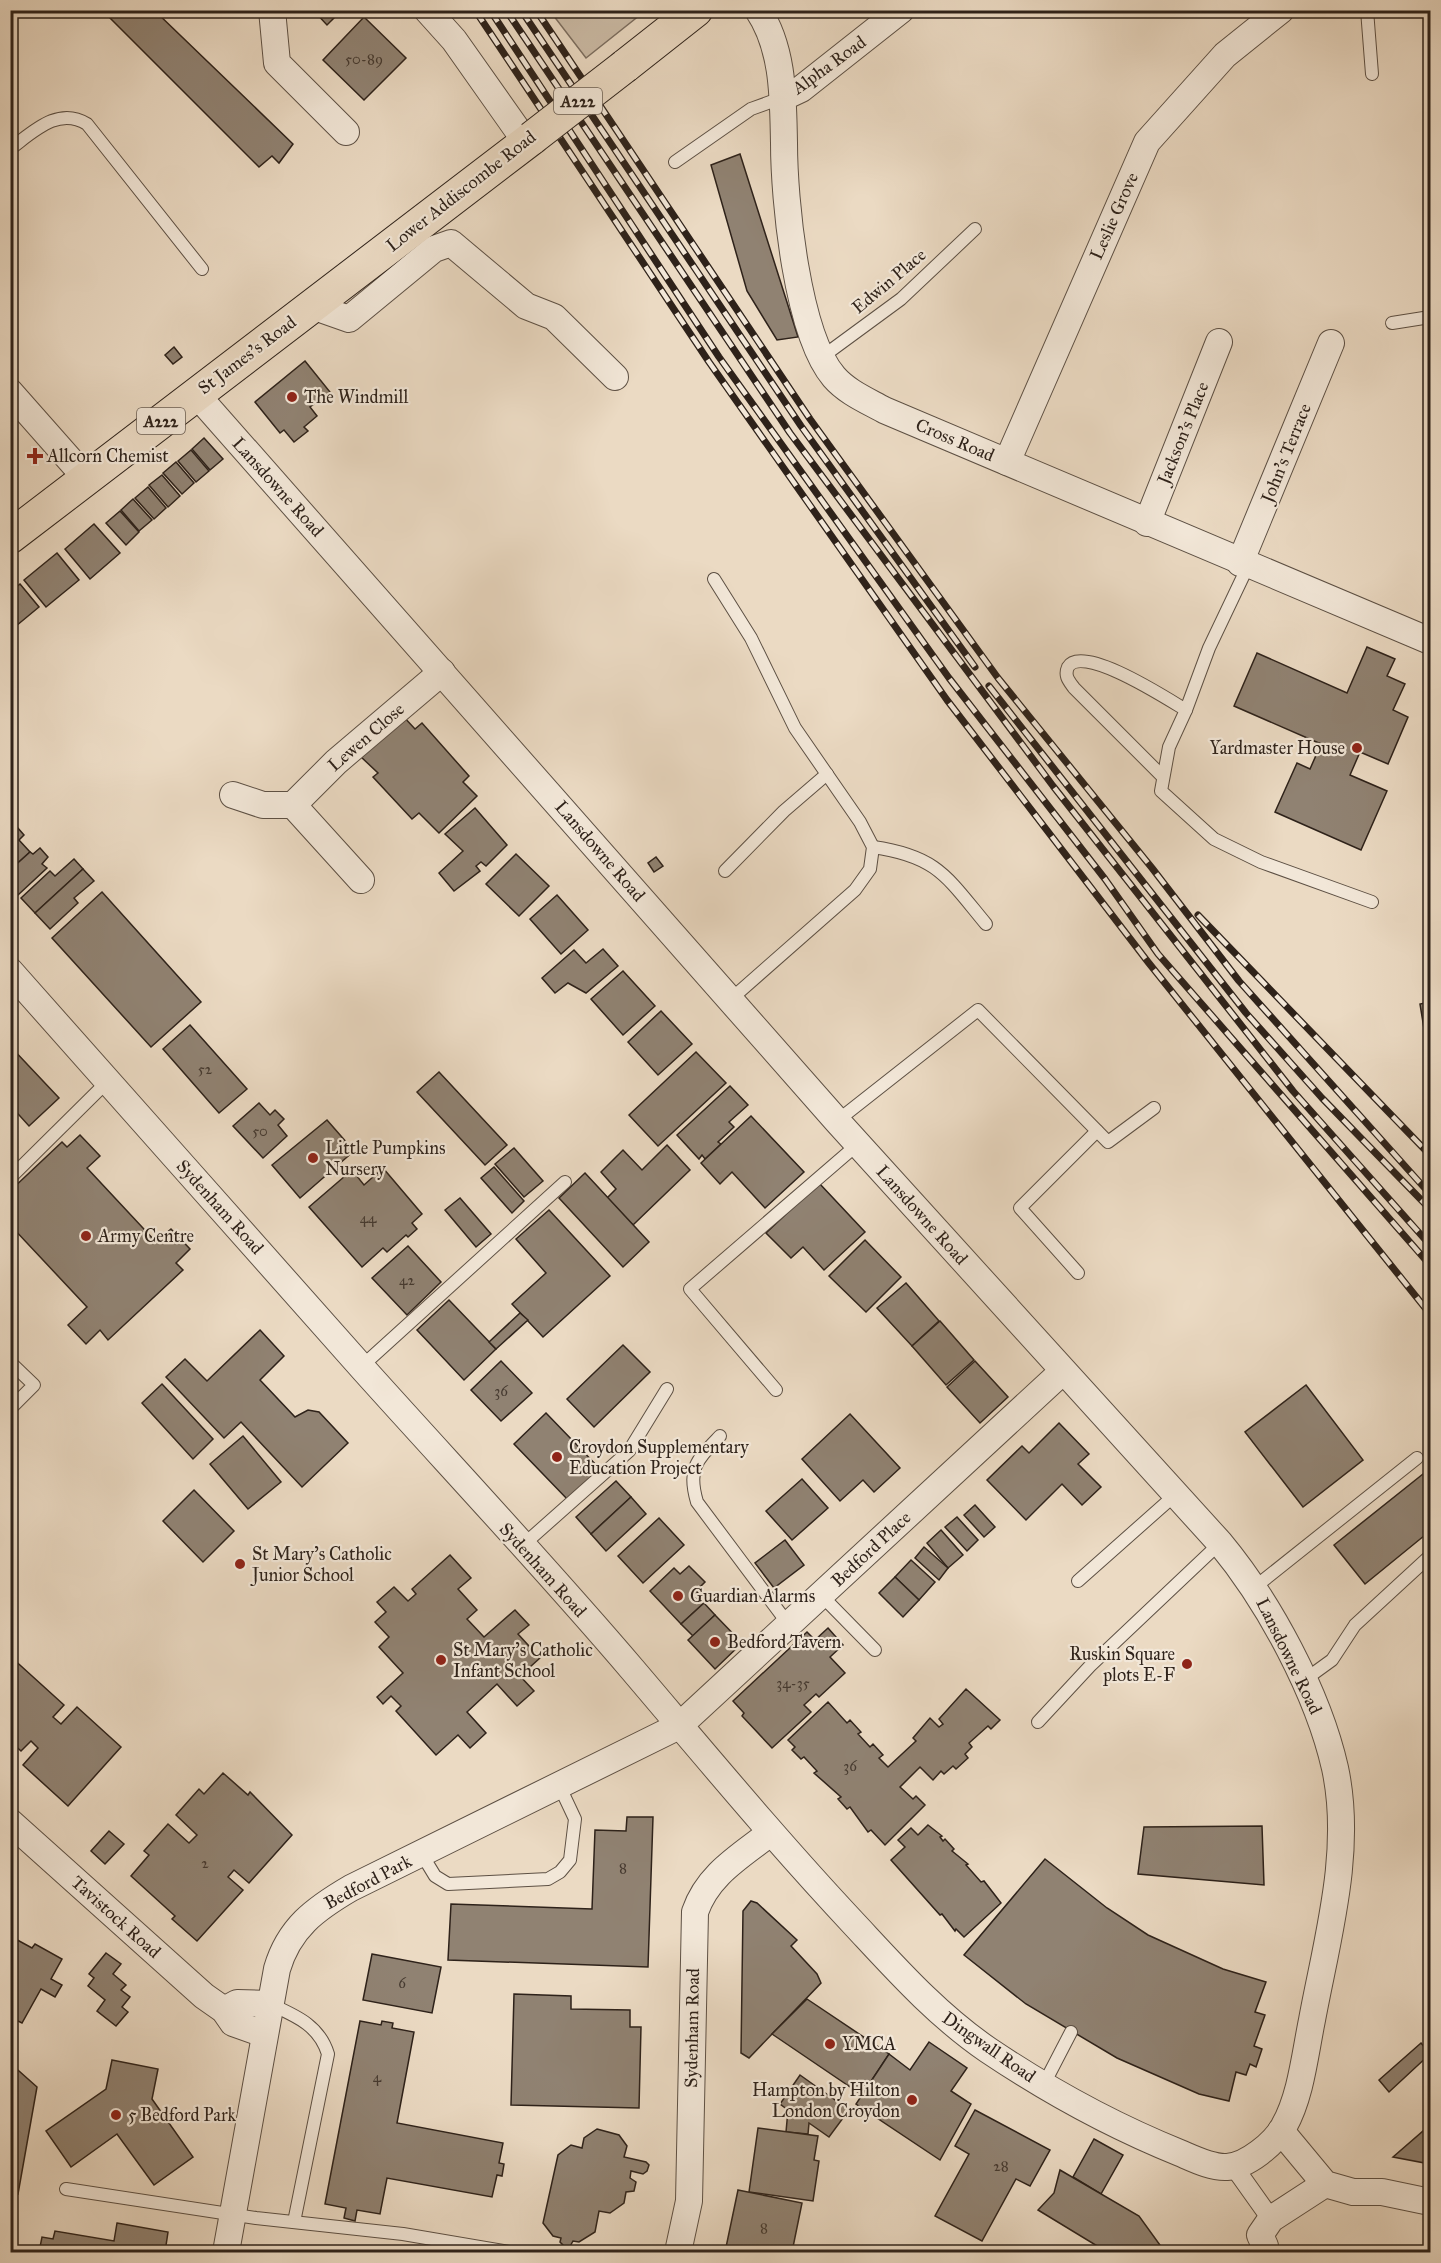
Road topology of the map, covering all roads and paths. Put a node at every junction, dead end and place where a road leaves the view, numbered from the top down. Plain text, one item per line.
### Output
1 (272, 10) edge
2 (427, 10) edge
3 (696, 10) edge
4 (758, 10) edge
5 (901, 10) edge
6 (1281, 10) edge
7 (1367, 10) edge
8 (1372, 74) dead end
9 (784, 97) junction
10 (346, 132) dead end
11 (529, 140) junction
12 (10, 149) edge
13 (675, 162) dead end
14 (975, 229) dead end
15 (202, 269) dead end
16 (312, 306) junction
17 (1431, 317) edge
18 (1392, 322) dead end
19 (1219, 342) dead end
20 (1331, 343) dead end
21 (822, 357) junction
22 (615, 377) dead end
23 (10, 392) edge
24 (196, 394) junction
25 (1006, 462) junction
26 (86, 478) junction
27 (1147, 523) junction
28 (10, 537) edge
29 (1244, 565) junction
30 (714, 579) dead end
31 (1431, 641) edge
32 (442, 672) junction
33 (1186, 710) junction
34 (827, 774) junction
35 (1163, 777) junction
36 (233, 795) dead end
37 (293, 805) junction
38 (873, 847) junction
39 (725, 871) dead end
40 (361, 880) dead end
41 (1372, 902) dead end
42 (986, 924) dead end
43 (10, 971) edge
44 (730, 1000) junction
45 (108, 1081) junction
46 (1154, 1108) dead end
47 (837, 1121) junction
48 (1097, 1131) junction
49 (858, 1144) junction
50 (10, 1178) edge
51 (565, 1182) dead end
52 (1078, 1273) dead end
53 (10, 1362) edge
54 (362, 1367) junction
55 (1062, 1372) junction
56 (666, 1389) dead end
57 (776, 1389) dead end
58 (10, 1409) edge
59 (720, 1436) dead end
60 (1417, 1458) dead end
61 (1175, 1495) junction
62 (1220, 1543) junction
63 (522, 1546) junction
64 (1431, 1556) edge
65 (1078, 1581) dead end
66 (1255, 1587) junction
67 (821, 1595) junction
68 (789, 1625) junction
69 (874, 1650) dead end
70 (1303, 1681) junction
71 (1038, 1722) dead end
72 (679, 1726) junction
73 (559, 1785) junction
74 (10, 1822) edge
75 (770, 1833) junction
76 (421, 1853) junction
77 (270, 2004) junction
78 (224, 2010) junction
79 (1071, 2032) dead end
80 (264, 2034) junction
81 (1043, 2086) junction
82 (1281, 2131) junction
83 (1234, 2167) junction
84 (1325, 2184) junction
85 (66, 2189) dead end
86 (1431, 2202) edge
87 (232, 2214) junction
88 (1271, 2219) junction
89 (294, 2222) junction
90 (226, 2253) edge
91 (509, 2253) edge
92 (678, 2253) edge
93 (1264, 2253) edge

1 - 10 street
2 - 11 street
3 - 11 main road, Lower Addiscombe Road / A222, bridge
4 - 9 street, Cross Road
5 - 9 street, Alpha Road
6 - 25 street, Leslie Grove
7 - 8 lane
9 - 13 lane
9 - 21 street, Cross Road
11 - 16 main road, Lower Addiscombe Road / A222
12 - 15 lane
14 - 21 lane, Edwin Place
16 - 22 street
16 - 24 main road, St James's Road / A222
17 - 18 lane
19 - 27 street, Jackson's Place
20 - 29 street, John's Terrace
21 - 25 street, Cross Road
23 - 26 street
24 - 26 main road, St James's Road / A222
24 - 32 street, Lansdowne Road
25 - 27 street, Cross Road
26 - 28 main road, St James's Road / A222
27 - 29 street, Cross Road
29 - 31 street, Cross Road
29 - 33 lane
30 - 34 lane
32 - 37 street, Lewen Close
32 - 44 street, Lansdowne Road
33 - 35 lane
33 - 35 lane
34 - 38 lane
34 - 39 lane
35 - 41 lane
36 - 37 street
37 - 40 street
38 - 42 lane
38 - 44 lane
43 - 45 street, Sydenham Road
44 - 47 street, Lansdowne Road
45 - 50 lane
45 - 54 street, Sydenham Road
46 - 48 lane
47 - 48 lane
47 - 49 street, Lansdowne Road
48 - 52 lane
49 - 55 street, Lansdowne Road
49 - 57 lane
51 - 54 lane
53 - 58 lane
54 - 63 street, Sydenham Road
55 - 61 street, Lansdowne Road
55 - 67 street, Bedford Place
56 - 63 lane
59 - 68 lane
60 - 66 lane
61 - 62 street, Lansdowne Road
61 - 65 lane
62 - 66 street, Lansdowne Road
62 - 71 lane
63 - 72 street, Sydenham Road
64 - 70 lane
66 - 70 street, Lansdowne Road
67 - 68 street, Bedford Place
67 - 69 lane
68 - 72 street, Bedford Place
70 - 82 street, Lansdowne Road
72 - 73 street, Bedford Park
72 - 75 street, Sydenham Road
73 - 76 street, Bedford Park
73 - 76 lane
74 - 78 street, Tavistock Road
75 - 81 street, Dingwall Road
75 - 92 street, Sydenham Road
76 - 77 street, Bedford Park
77 - 78 street
77 - 80 street, Bedford Park
77 - 89 lane
78 - 80 street, Tavistock Road
79 - 81 lane
80 - 87 street, Bedford Park
81 - 83 street, Dingwall Road
82 - 83 street, Lansdowne Road
82 - 84 street
83 - 88 street
84 - 86 street
84 - 88 street
85 - 87 lane
87 - 89 lane
87 - 90 street, Bedford Park
88 - 93 street
89 - 91 lane

